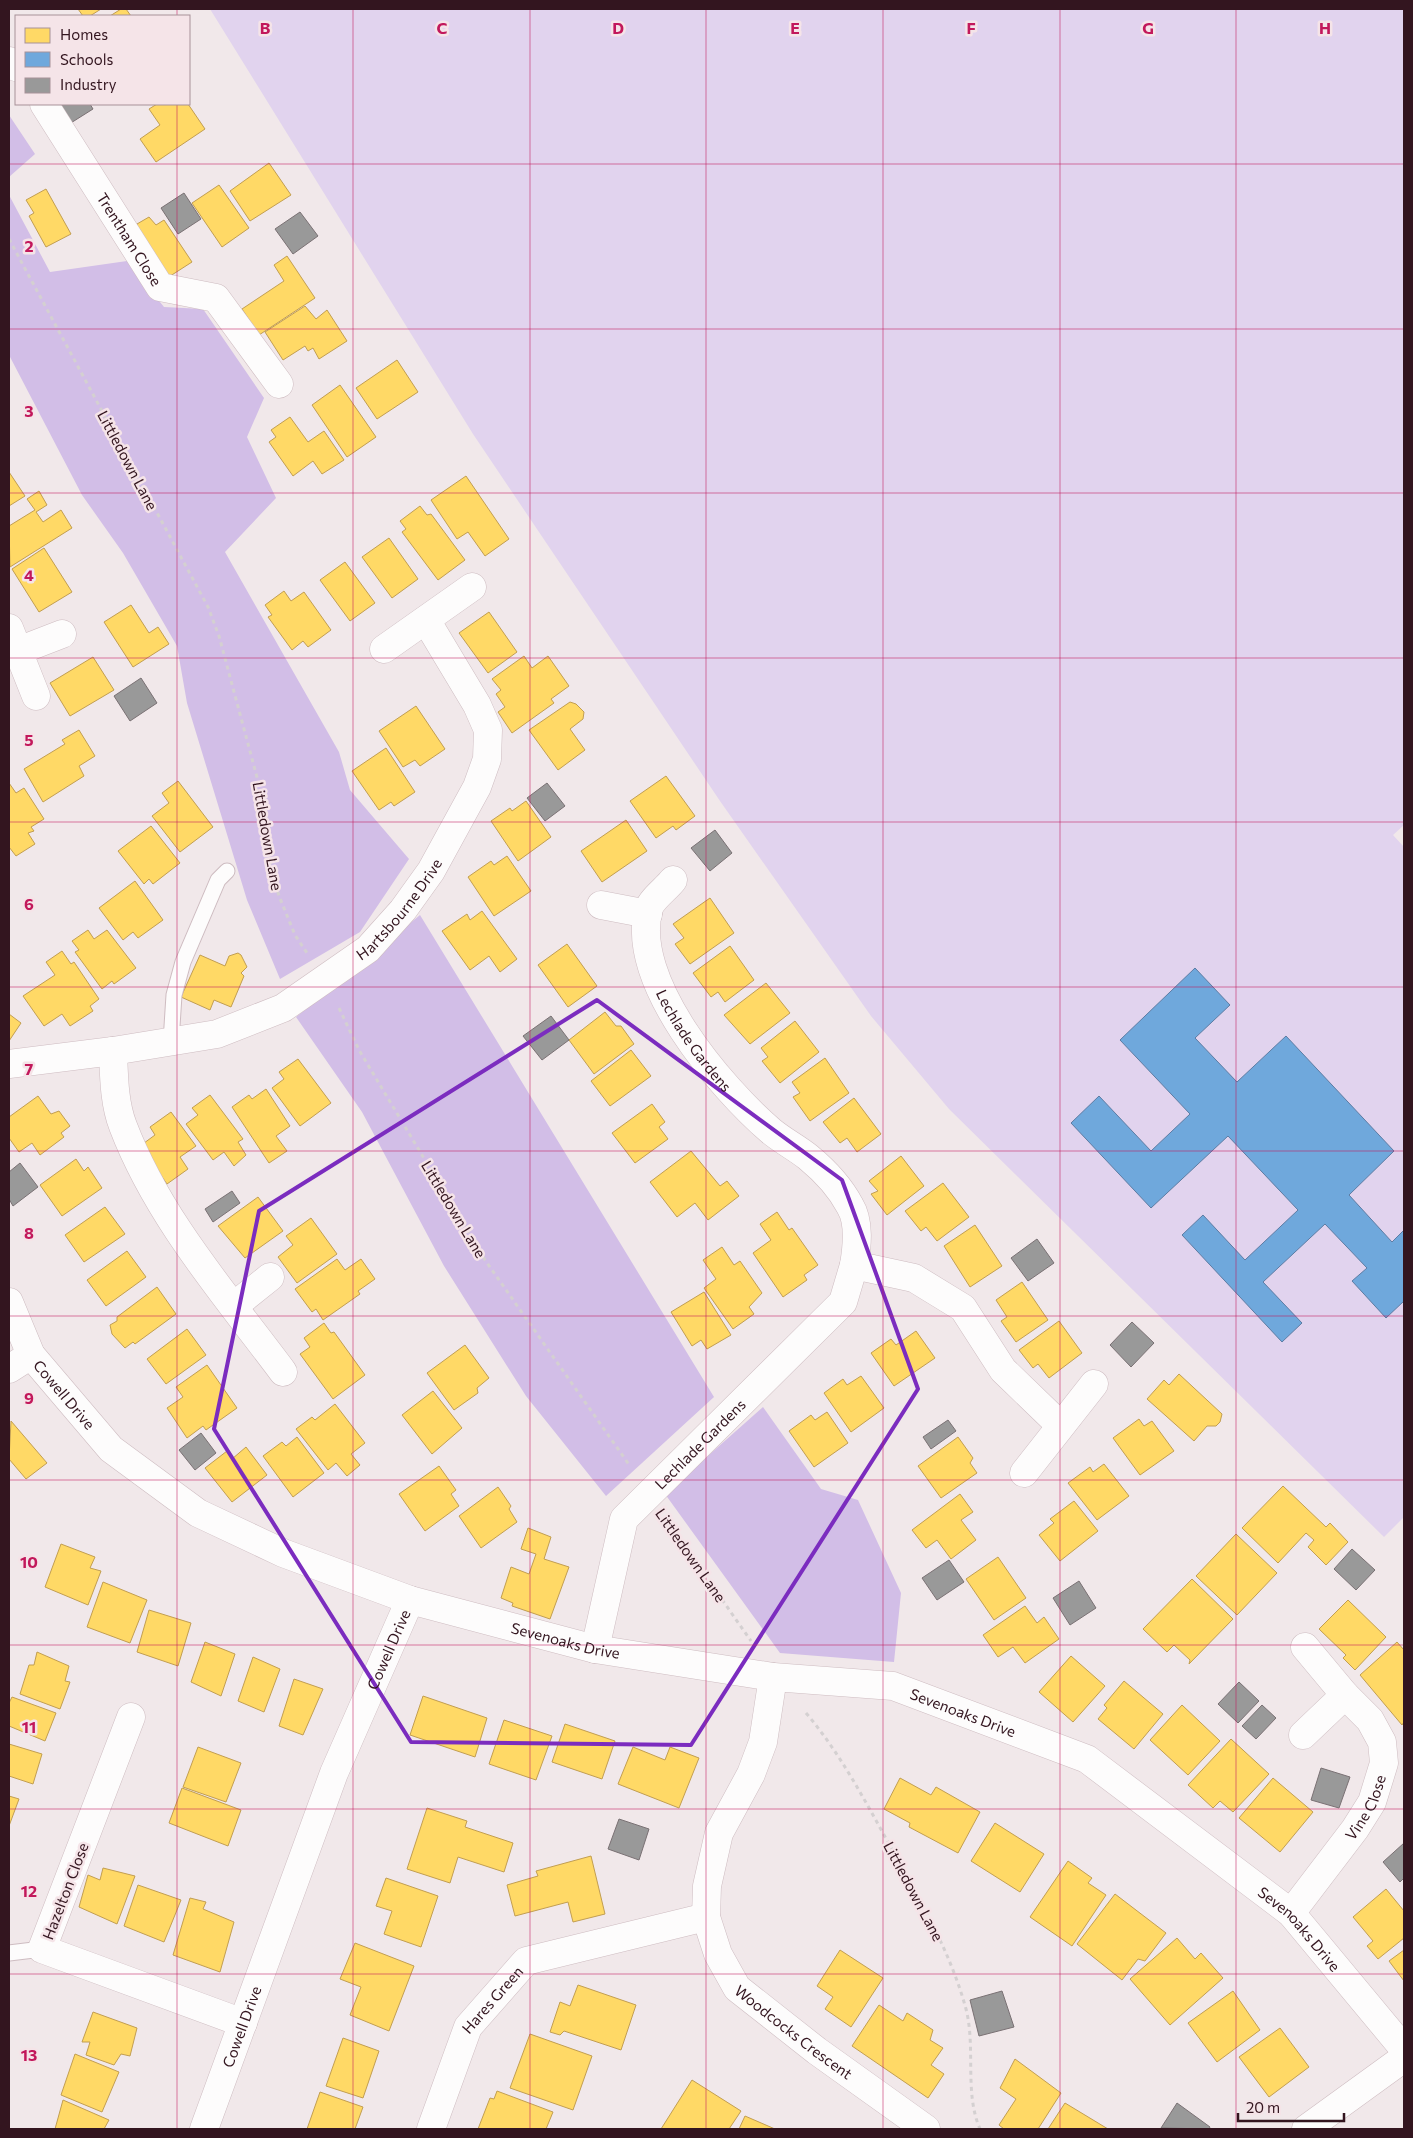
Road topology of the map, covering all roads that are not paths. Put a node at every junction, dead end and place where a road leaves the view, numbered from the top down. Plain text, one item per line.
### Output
1 (45, 105) edge
2 (278, 384) dead end
3 (472, 587) dead end
4 (426, 620) junction
5 (62, 634) dead end
6 (13, 639) edge
7 (384, 649) dead end
8 (36, 696) dead end
9 (227, 871) dead end
10 (674, 880) dead end
11 (601, 906) dead end
12 (648, 914) junction
13 (171, 1042) junction
14 (113, 1051) junction
15 (9, 1064) edge
16 (854, 1265) junction
17 (270, 1277) dead end
18 (9, 1302) edge
19 (234, 1306) junction
20 (20, 1362) edge
21 (283, 1372) dead end
22 (1094, 1384) dead end
23 (1060, 1426) junction
24 (1024, 1473) dead end
25 (410, 1600) junction
26 (1305, 1647) dead end
27 (595, 1649) junction
28 (773, 1677) junction
29 (1345, 1695) junction
30 (131, 1717) dead end
31 (1303, 1735) dead end
32 (1291, 1913) junction
33 (706, 1917) junction
34 (42, 1949) junction
35 (9, 1953) edge
36 (243, 2022) junction
37 (1404, 2049) edge
38 (1404, 2058) edge
39 (204, 2129) edge
40 (431, 2129) edge
41 (926, 2129) edge
42 (1306, 2129) edge

1 - 2 street, Trentham Close
3 - 4 street
4 - 7 street
4 - 13 street, Hartsbourne Drive
5 - 6 street
6 - 8 street
9 - 13 lane
10 - 12 street, Lechlade Gardens
11 - 12 street
12 - 16 street, Lechlade Gardens
13 - 14 street, Hartsbourne Drive
14 - 15 street, Hartsbourne Drive
14 - 19 street
16 - 23 street
16 - 27 street, Lechlade Gardens
17 - 19 street
18 - 20 street, Cowell Drive
19 - 21 street
20 - 25 street, Cowell Drive
22 - 23 street
23 - 24 street
25 - 27 street, Sevenoaks Drive
25 - 36 street, Cowell Drive
26 - 29 street, Vine Close
27 - 28 street, Sevenoaks Drive
28 - 32 street, Sevenoaks Drive
28 - 33 street, Woodcocks Crescent
29 - 31 street
29 - 32 street, Vine Close
30 - 34 street, Hazelton Close
32 - 37 street, Sevenoaks Drive
33 - 40 street, Hares Green
33 - 41 street, Woodcocks Crescent
34 - 35 lane
34 - 36 street, Hazelton Close
36 - 39 street, Cowell Drive
38 - 42 street

